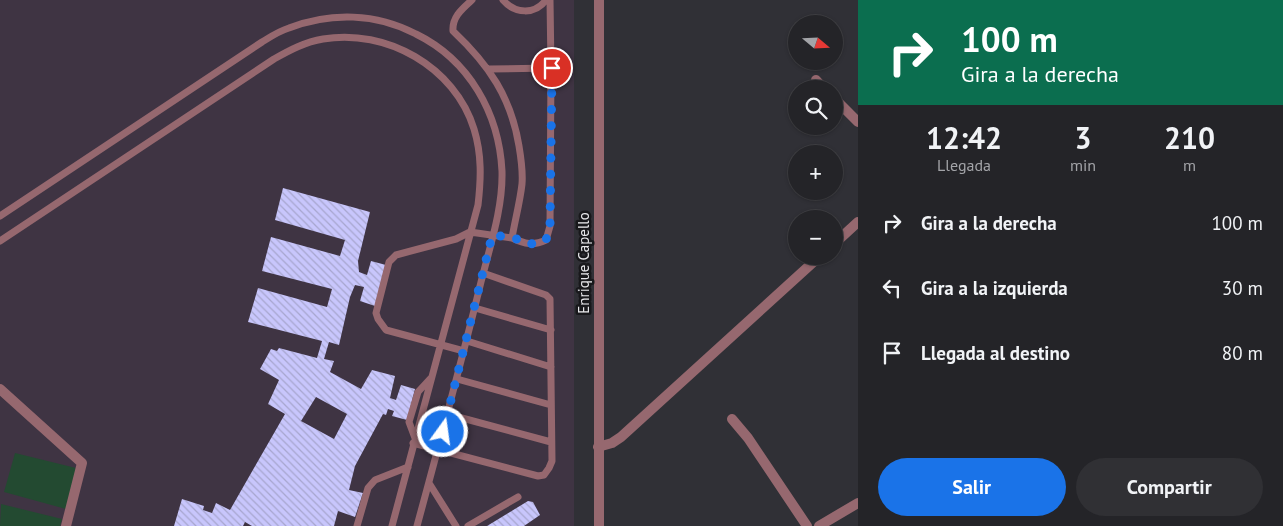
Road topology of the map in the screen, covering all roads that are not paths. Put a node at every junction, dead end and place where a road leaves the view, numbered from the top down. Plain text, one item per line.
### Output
1 (472, 0) edge
2 (503, 0) edge
3 (548, 0) edge
4 (599, 0) edge
5 (552, 68) junction
6 (488, 69) junction
7 (843, 107) edge
8 (858, 122) edge
9 (0, 216) edge
10 (858, 222) edge
11 (470, 232) junction
12 (492, 236) junction
13 (843, 236) edge
14 (512, 238) junction
15 (0, 241) edge
16 (810, 265) edge
17 (483, 273) junction
18 (475, 308) junction
19 (551, 330) junction
20 (467, 342) junction
21 (440, 346) junction
22 (464, 351) junction
23 (551, 366) junction
24 (457, 379) junction
25 (0, 389) edge
26 (551, 405) junction
27 (447, 414) junction
28 (732, 419) dead end
29 (414, 440) junction
30 (552, 442) junction
31 (598, 447) junction
32 (438, 451) junction
33 (408, 467) junction
34 (429, 483) junction
35 (518, 497) dead end
36 (858, 503) edge
37 (66, 526) edge
38 (357, 526) edge
39 (392, 526) edge
40 (417, 526) edge
41 (456, 526) edge
42 (468, 526) edge
43 (598, 526) edge
44 (808, 526) edge
45 (818, 526) edge

1 - 6 lane
2 - 3 lane
3 - 5 lane
4 - 31 street, Enrique Capello
5 - 6 lane
5 - 14 lane
6 - 14 lane
7 - 8 street
9 - 12 lane
10 - 13 street
11 - 12 lane
11 - 15 lane
11 - 21 lane
11 - 21 lane
12 - 14 lane
12 - 17 lane
16 - 31 street
17 - 18 lane
17 - 19 lane
18 - 19 lane
18 - 20 lane
19 - 23 lane
20 - 22 lane
20 - 23 lane
21 - 22 lane
21 - 29 lane
22 - 24 lane
23 - 26 lane
24 - 26 lane
24 - 27 lane
25 - 37 street
26 - 30 lane
27 - 30 lane
27 - 32 lane
28 - 44 street
29 - 32 lane
29 - 33 lane
30 - 32 lane
31 - 43 street, Enrique Capello
32 - 34 lane
33 - 38 lane
33 - 39 lane
34 - 40 lane
34 - 41 lane
35 - 42 lane
36 - 45 street

